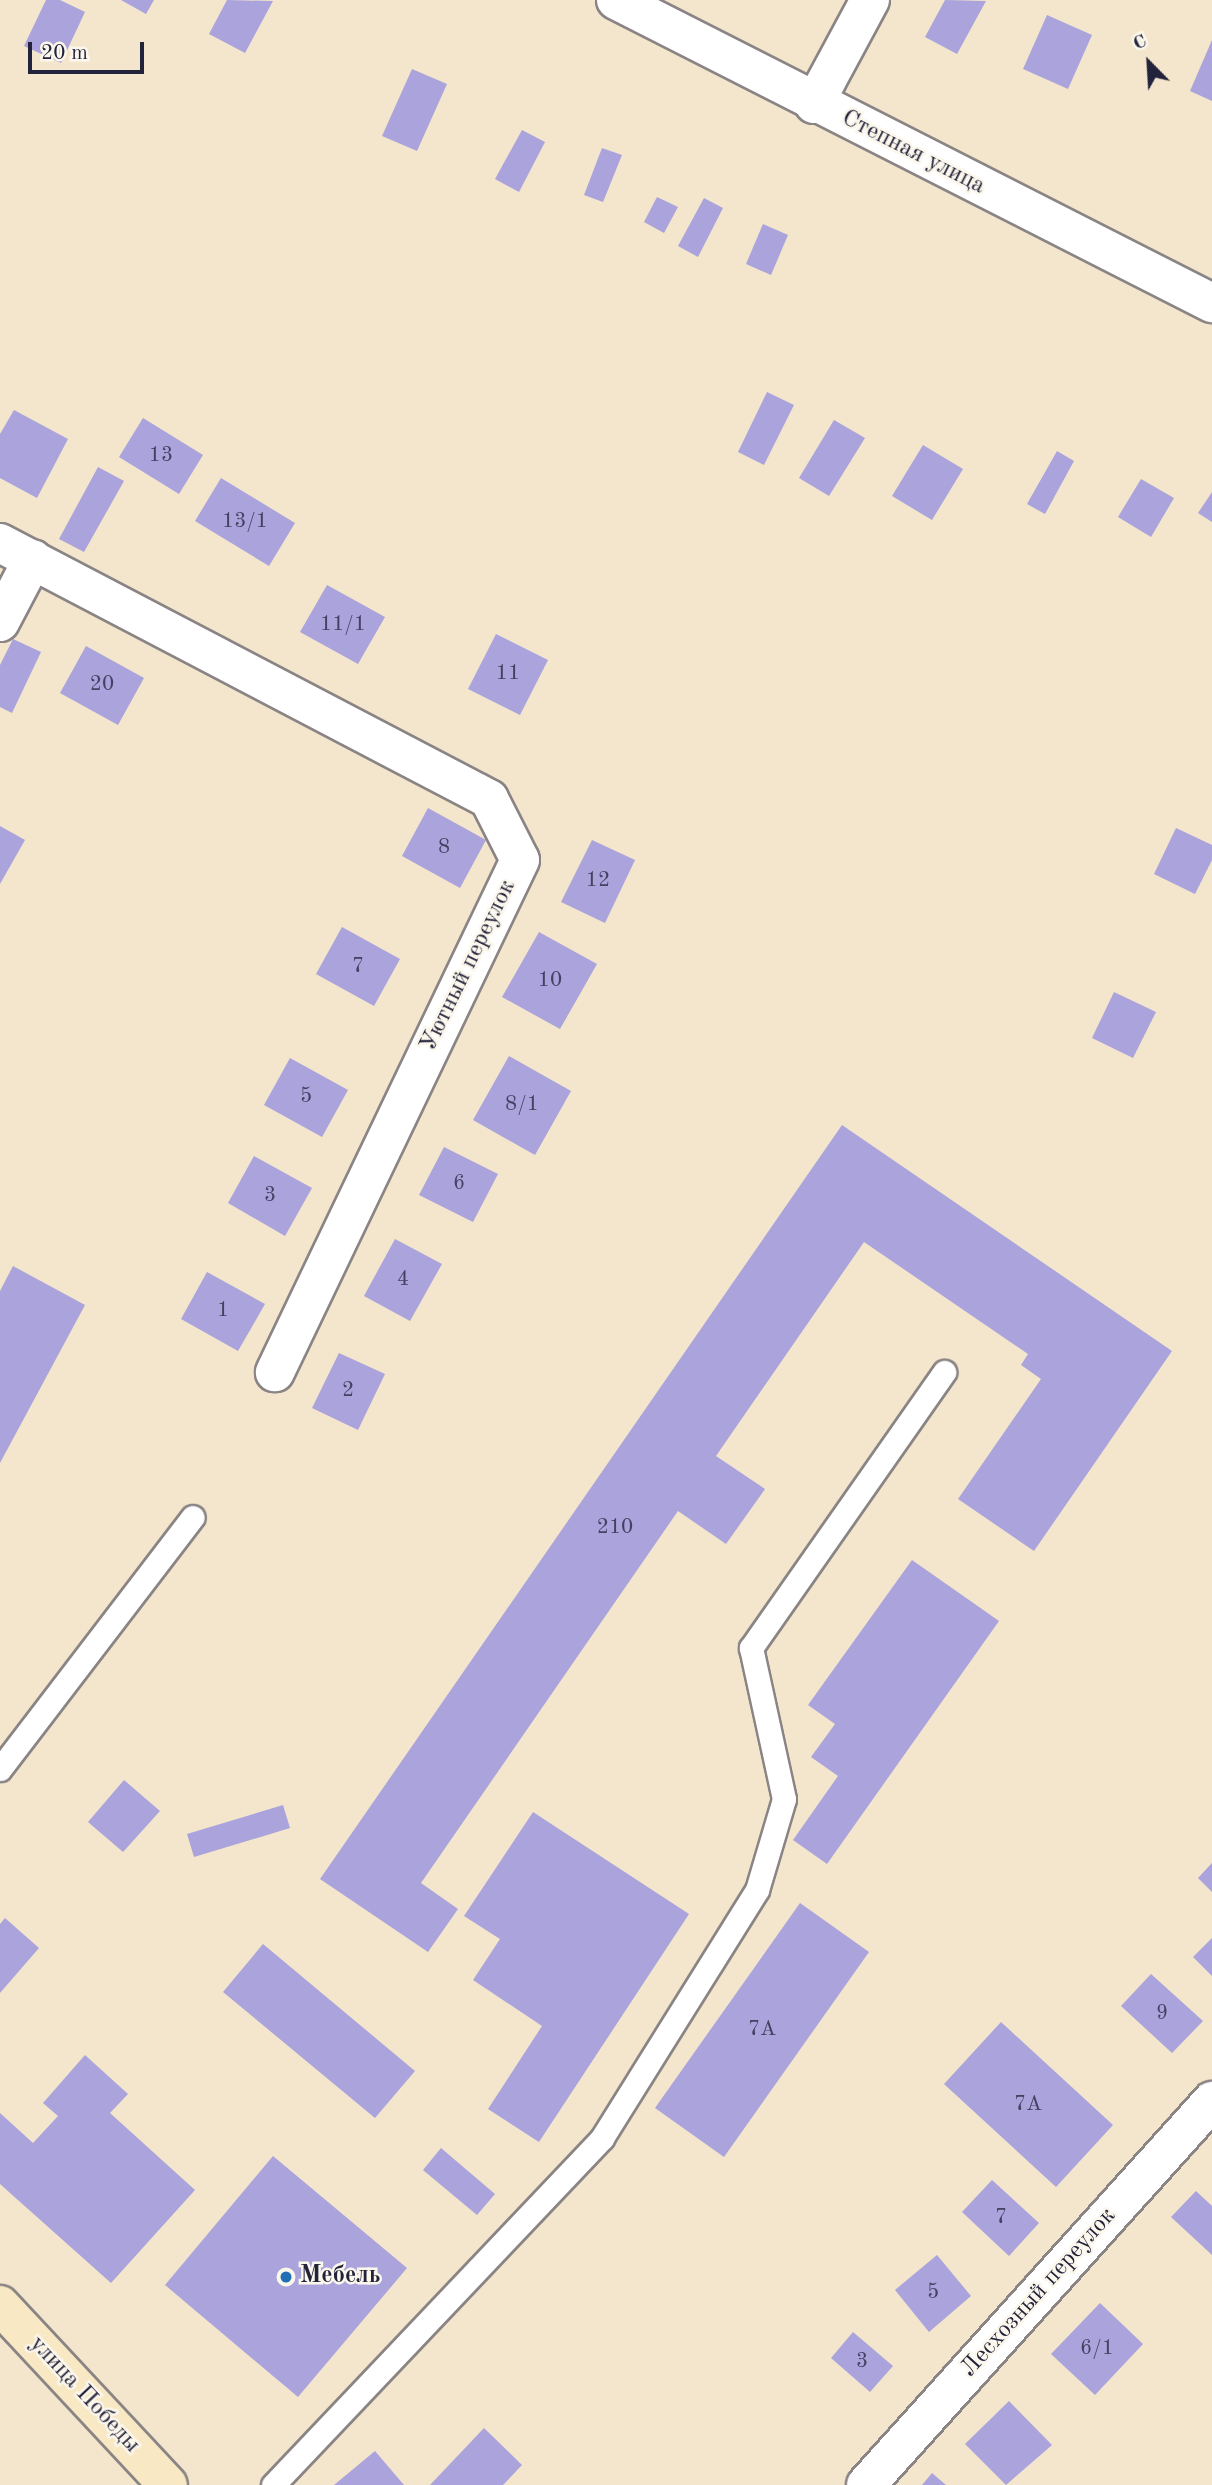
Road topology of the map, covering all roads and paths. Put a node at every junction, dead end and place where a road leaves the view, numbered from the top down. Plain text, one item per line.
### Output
1 (615, 0) edge
2 (870, 0) edge
3 (814, 104) junction
4 (1212, 303) edge
5 (16, 551) edge
6 (0, 622) edge
7 (275, 1372) dead end
8 (944, 1372) dead end
9 (193, 1517) dead end
10 (0, 1769) edge
11 (1212, 2101) edge
12 (0, 2305) edge
13 (167, 2485) edge
14 (273, 2485) edge
15 (866, 2485) edge

1 - 3 street, Степная улица
2 - 3 street
3 - 4 street, Степная улица
5 - 6 street, Уютный переулок
5 - 7 street, Уютный переулок
8 - 14 lane
9 - 10 lane
11 - 15 street, Лесхозный переулок
12 - 13 street, улица Победы

